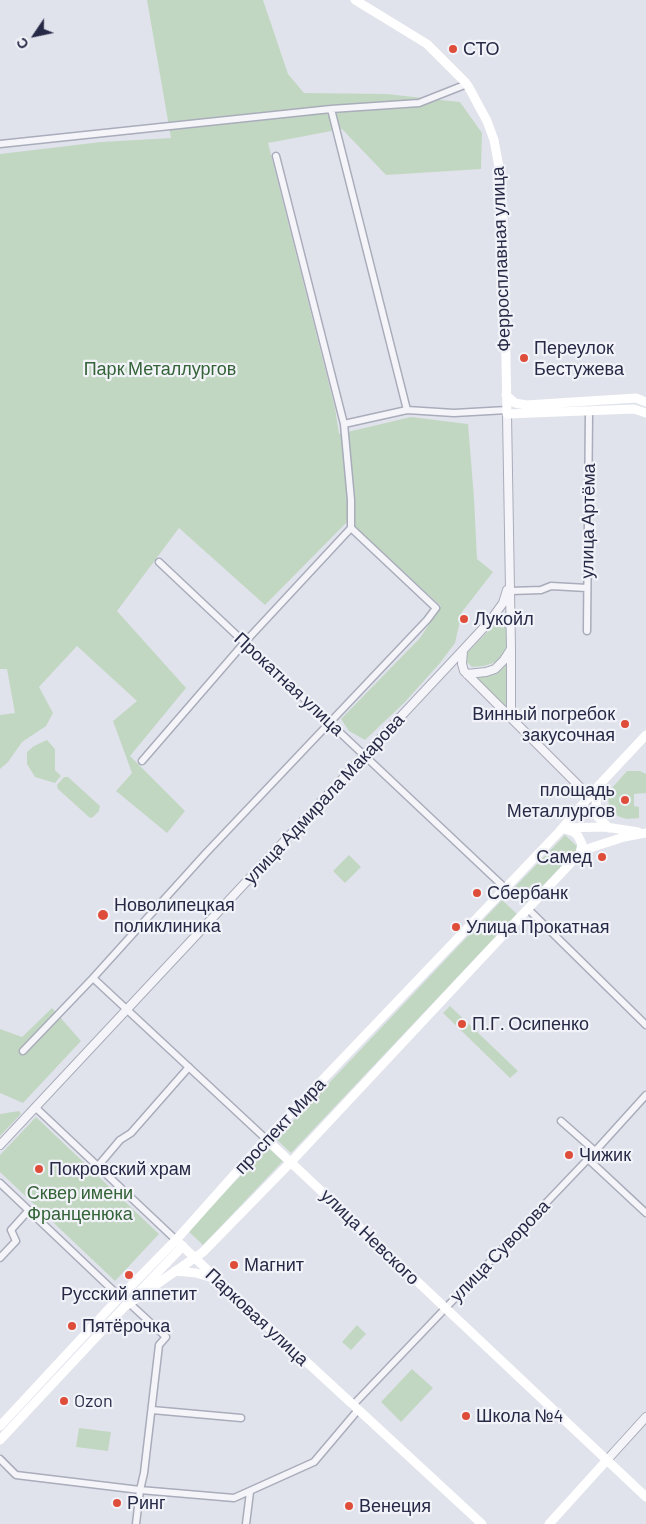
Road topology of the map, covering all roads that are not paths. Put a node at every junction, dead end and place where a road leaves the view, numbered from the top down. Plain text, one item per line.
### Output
1 (356, 0) edge
2 (467, 84) junction
3 (331, 109) junction
4 (0, 144) edge
5 (276, 156) dead end
6 (506, 395) junction
7 (646, 402) edge
8 (407, 410) junction
9 (589, 410) junction
10 (507, 412) junction
11 (646, 413) edge
12 (344, 424) junction
13 (351, 528) junction
14 (160, 562) dead end
15 (510, 581) junction
16 (587, 588) junction
17 (510, 591) junction
18 (490, 622) junction
19 (511, 626) junction
20 (587, 631) dead end
21 (245, 642) junction
22 (511, 649) junction
23 (463, 650) junction
24 (444, 672) junction
25 (466, 673) junction
26 (511, 718) junction
27 (330, 723) junction
28 (646, 735) edge
29 (364, 755) junction
30 (142, 761) dead end
31 (601, 783) junction
32 (586, 800) junction
33 (598, 817) junction
34 (606, 827) junction
35 (563, 828) junction
36 (645, 833) edge
37 (624, 837) junction
38 (580, 853) junction
39 (505, 888) junction
40 (528, 908) junction
41 (93, 978) junction
42 (126, 1009) junction
43 (646, 1025) edge
44 (23, 1051) dead end
45 (189, 1067) junction
46 (646, 1095) edge
47 (35, 1107) junction
48 (561, 1121) dead end
49 (266, 1138) junction
50 (0, 1145) edge
51 (595, 1151) junction
52 (588, 1159) junction
53 (291, 1162) junction
54 (98, 1166) junction
55 (0, 1182) edge
56 (29, 1210) junction
57 (646, 1213) edge
58 (180, 1243) junction
59 (0, 1258) edge
60 (194, 1258) junction
61 (175, 1271) junction
62 (218, 1280) junction
63 (120, 1297) junction
64 (127, 1305) junction
65 (445, 1308) junction
66 (356, 1408) junction
67 (152, 1410) junction
68 (646, 1417) edge
69 (241, 1418) dead end
70 (0, 1426) edge
71 (0, 1440) edge
72 (0, 1459) edge
73 (607, 1460) junction
74 (140, 1490) junction
75 (250, 1492) junction
76 (646, 1497) edge
77 (136, 1524) edge
78 (246, 1524) edge
79 (482, 1524) edge
80 (549, 1524) edge

1 - 2 main road, Ферросплавная улица
2 - 3 street
2 - 6 main road, Ферросплавная улица
3 - 4 street
3 - 8 street
5 - 12 street
6 - 7 main road
6 - 10 main road, Ферросплавная улица
8 - 10 street
8 - 12 street
9 - 10 main road
9 - 11 main road
9 - 16 street, улица Артёма
10 - 15 street, Ферросплавная улица
12 - 13 street
13 - 21 street
13 - 27 street
14 - 21 street, Прокатная улица
15 - 17 street, Ферросплавная улица
15 - 18 street
16 - 17 street
16 - 20 street, улица Артёма
17 - 19 street, Ферросплавная улица
18 - 19 street
18 - 23 street, улица Адмирала Макарова
19 - 22 street, Ферросплавная улица
21 - 27 street, Прокатная улица
21 - 30 street
22 - 25 street
22 - 26 street
23 - 24 street, улица Адмирала Макарова
23 - 25 street
24 - 25 street
24 - 29 street, улица Адмирала Макарова
25 - 26 street
26 - 32 street
27 - 29 street, Прокатная улица
27 - 41 street
28 - 31 main road
29 - 39 street, Прокатная улица
29 - 42 street, улица Адмирала Макарова
31 - 32 main road, проспект Мира
31 - 33 main road
32 - 33 main road
32 - 35 main road, проспект Мира
33 - 34 main road
34 - 35 main road
34 - 36 main road
34 - 37 main road
35 - 38 main road
35 - 39 main road, проспект Мира
36 - 37 main road, проспект Мира
37 - 38 main road, проспект Мира
38 - 40 main road, проспект Мира
39 - 49 main road, проспект Мира
40 - 43 street
40 - 53 main road, проспект Мира
41 - 42 street, улица Невского
41 - 44 street
42 - 45 street, улица Невского
42 - 47 street, улица Адмирала Макарова
45 - 49 street, улица Невского
45 - 54 street
46 - 51 street, улица Суворова
47 - 50 street, улица Адмирала Макарова
47 - 54 street, Парковая улица
48 - 51 street
49 - 53 main road, улица Невского
49 - 58 main road, проспект Мира
51 - 52 street, улица Суворова
52 - 57 street
52 - 65 street, улица Суворова
53 - 60 main road, проспект Мира
53 - 65 main road, улица Невского
54 - 58 street, Парковая улица
55 - 56 street
56 - 59 street
56 - 63 street
58 - 60 main road, Парковая улица
58 - 63 main road, проспект Мира
58 - 64 main road, проспект Мира
60 - 61 main road, проспект Мира
60 - 62 main road, Парковая улица
61 - 62 main road
61 - 64 main road, проспект Мира
62 - 66 main road, Парковая улица
63 - 70 main road, проспект Мира
64 - 67 street
64 - 71 main road, проспект Мира
65 - 66 street, улица Суворова
65 - 73 main road, улица Невского
66 - 75 street, улица Суворова
66 - 79 main road, Парковая улица
67 - 69 street
67 - 74 street
68 - 73 street
72 - 74 street, улица Суворова
73 - 76 main road, улица Невского
73 - 80 main road
74 - 75 street, улица Суворова
74 - 77 street
75 - 78 street

